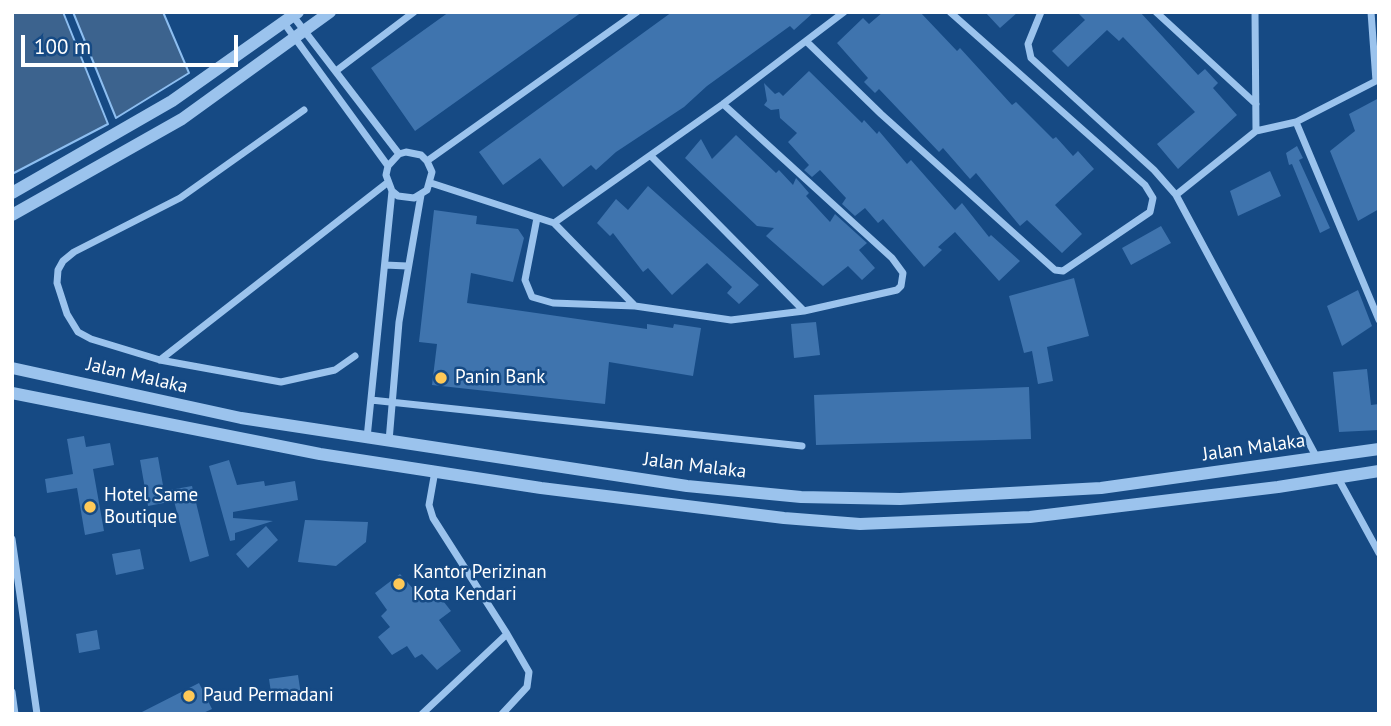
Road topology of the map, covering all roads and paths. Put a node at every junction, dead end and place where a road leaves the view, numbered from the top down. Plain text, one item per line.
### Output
1 (330, 12) edge
2 (414, 12) edge
3 (636, 12) edge
4 (844, 12) edge
5 (950, 12) edge
6 (1041, 12) edge
7 (1156, 12) edge
8 (1255, 12) edge
9 (1371, 12) edge
10 (292, 17) edge
11 (300, 34) junction
12 (806, 41) junction
13 (336, 71) junction
14 (1377, 84) edge
15 (723, 104) junction
16 (1256, 104) junction
17 (304, 110) dead end
18 (1297, 122) junction
19 (1256, 131) junction
20 (399, 154) junction
21 (651, 156) junction
22 (427, 161) junction
23 (388, 166) junction
24 (431, 183) junction
25 (390, 187) junction
26 (12, 193) edge
27 (421, 195) junction
28 (1176, 195) junction
29 (12, 215) edge
30 (537, 218) junction
31 (554, 223) junction
32 (385, 265) junction
33 (407, 266) junction
34 (635, 306) junction
35 (804, 311) junction
36 (1379, 320) edge
37 (355, 356) dead end
38 (160, 360) junction
39 (12, 368) edge
40 (12, 393) edge
41 (371, 400) junction
42 (392, 402) junction
43 (389, 434) junction
44 (367, 438) junction
45 (802, 446) dead end
46 (1379, 449) edge
47 (1315, 454) junction
48 (435, 471) junction
49 (1379, 471) edge
50 (1338, 478) junction
51 (12, 539) edge
52 (1379, 553) edge
53 (507, 634) junction
54 (12, 692) edge
55 (15, 714) edge
56 (37, 714) edge
57 (422, 714) edge
58 (502, 714) edge

1 - 11 street
2 - 13 street
3 - 22 street
4 - 12 street
5 - 12 street
6 - 28 street
7 - 16 street
8 - 16 street
9 - 14 street
10 - 11 street
10 - 26 street
11 - 13 street
11 - 23 street
11 - 29 street
12 - 15 street
13 - 20 street
14 - 18 street
15 - 21 street
15 - 35 street
16 - 19 street
17 - 38 street
18 - 19 street
18 - 36 street
19 - 28 street
20 - 22 street
20 - 23 street
21 - 31 street
21 - 35 street
22 - 24 street
23 - 25 street
24 - 27 street
24 - 30 street
25 - 27 street
25 - 32 street
25 - 38 street
27 - 33 street
28 - 47 street
30 - 31 street
30 - 34 street
31 - 34 street
32 - 33 street
32 - 41 street
33 - 42 street
34 - 35 street
37 - 38 street
39 - 44 street, Jalan Malaka
40 - 48 street, Jalan Malaka
41 - 42 street
41 - 44 street
42 - 43 street
42 - 45 street
43 - 44 street, Jalan Malaka
43 - 47 street, Jalan Malaka
46 - 47 street, Jalan Malaka
48 - 50 street, Jalan Malaka
48 - 53 street
49 - 50 street, Jalan Malaka
50 - 52 street
51 - 56 street
53 - 57 street
53 - 58 street
54 - 55 street

